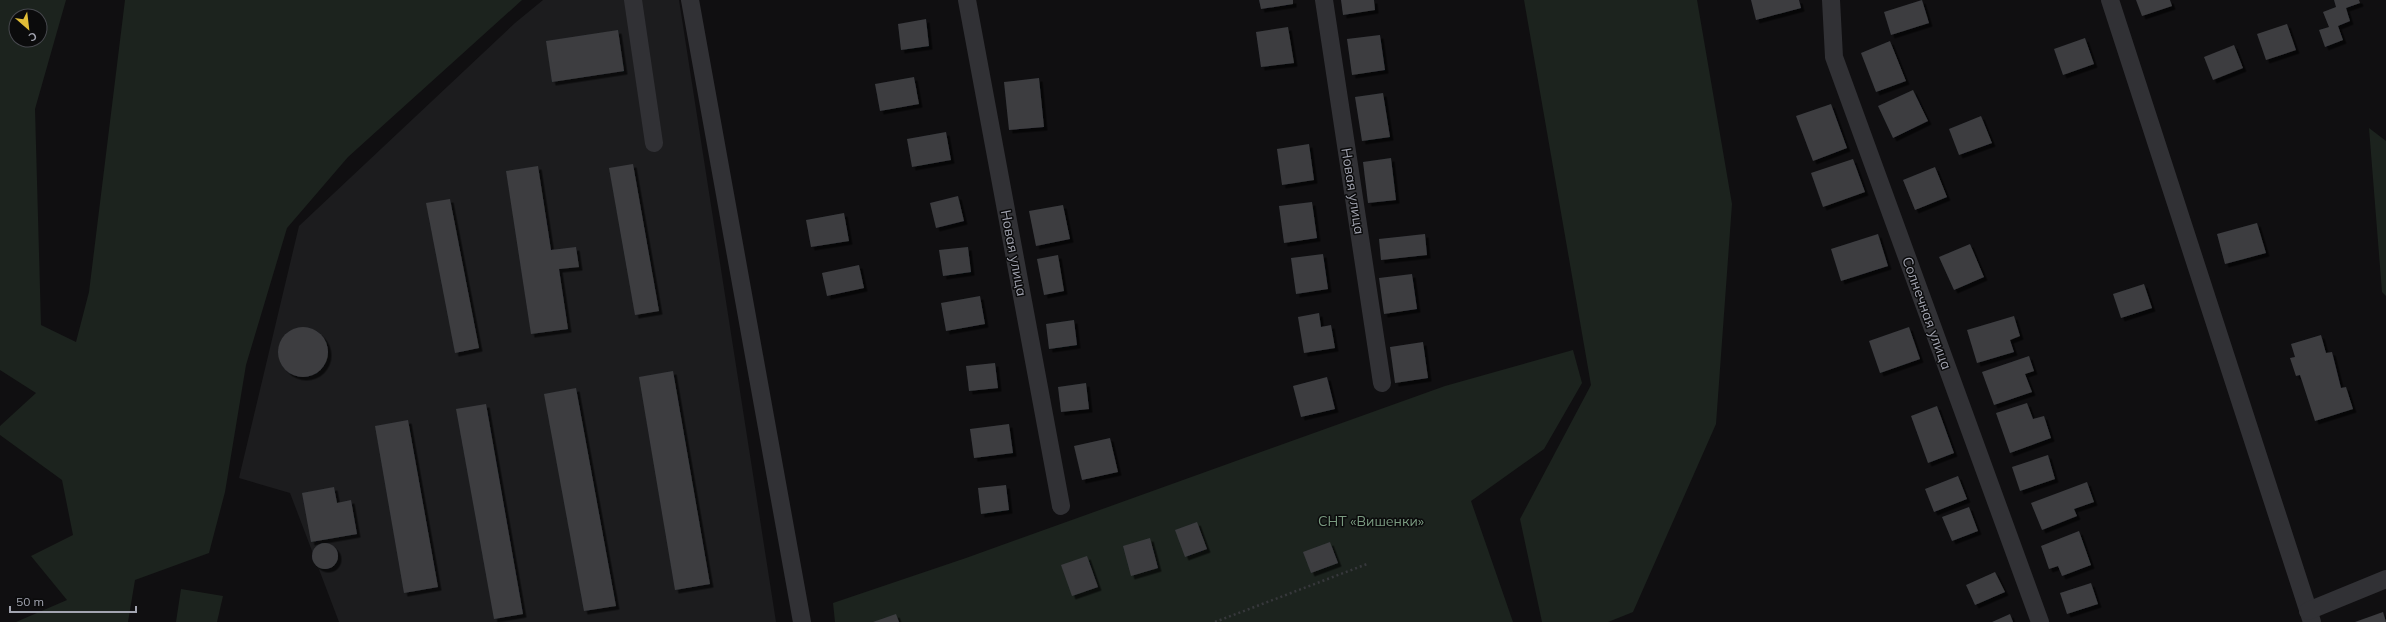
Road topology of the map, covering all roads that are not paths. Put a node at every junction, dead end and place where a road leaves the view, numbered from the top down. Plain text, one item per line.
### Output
1 (633, 0) edge
2 (690, 0) edge
3 (967, 0) edge
4 (1324, 0) edge
5 (1832, 0) edge
6 (2110, 0) edge
7 (654, 143) dead end
8 (1382, 382) dead end
9 (1061, 506) dead end
10 (2386, 579) edge
11 (2310, 616) edge
12 (802, 622) edge
13 (2040, 622) edge

1 - 7 street
2 - 12 street
3 - 9 street, Новая улица
4 - 8 street, Новая улица
5 - 13 street, Солнечная улица
6 - 11 street
10 - 11 street

